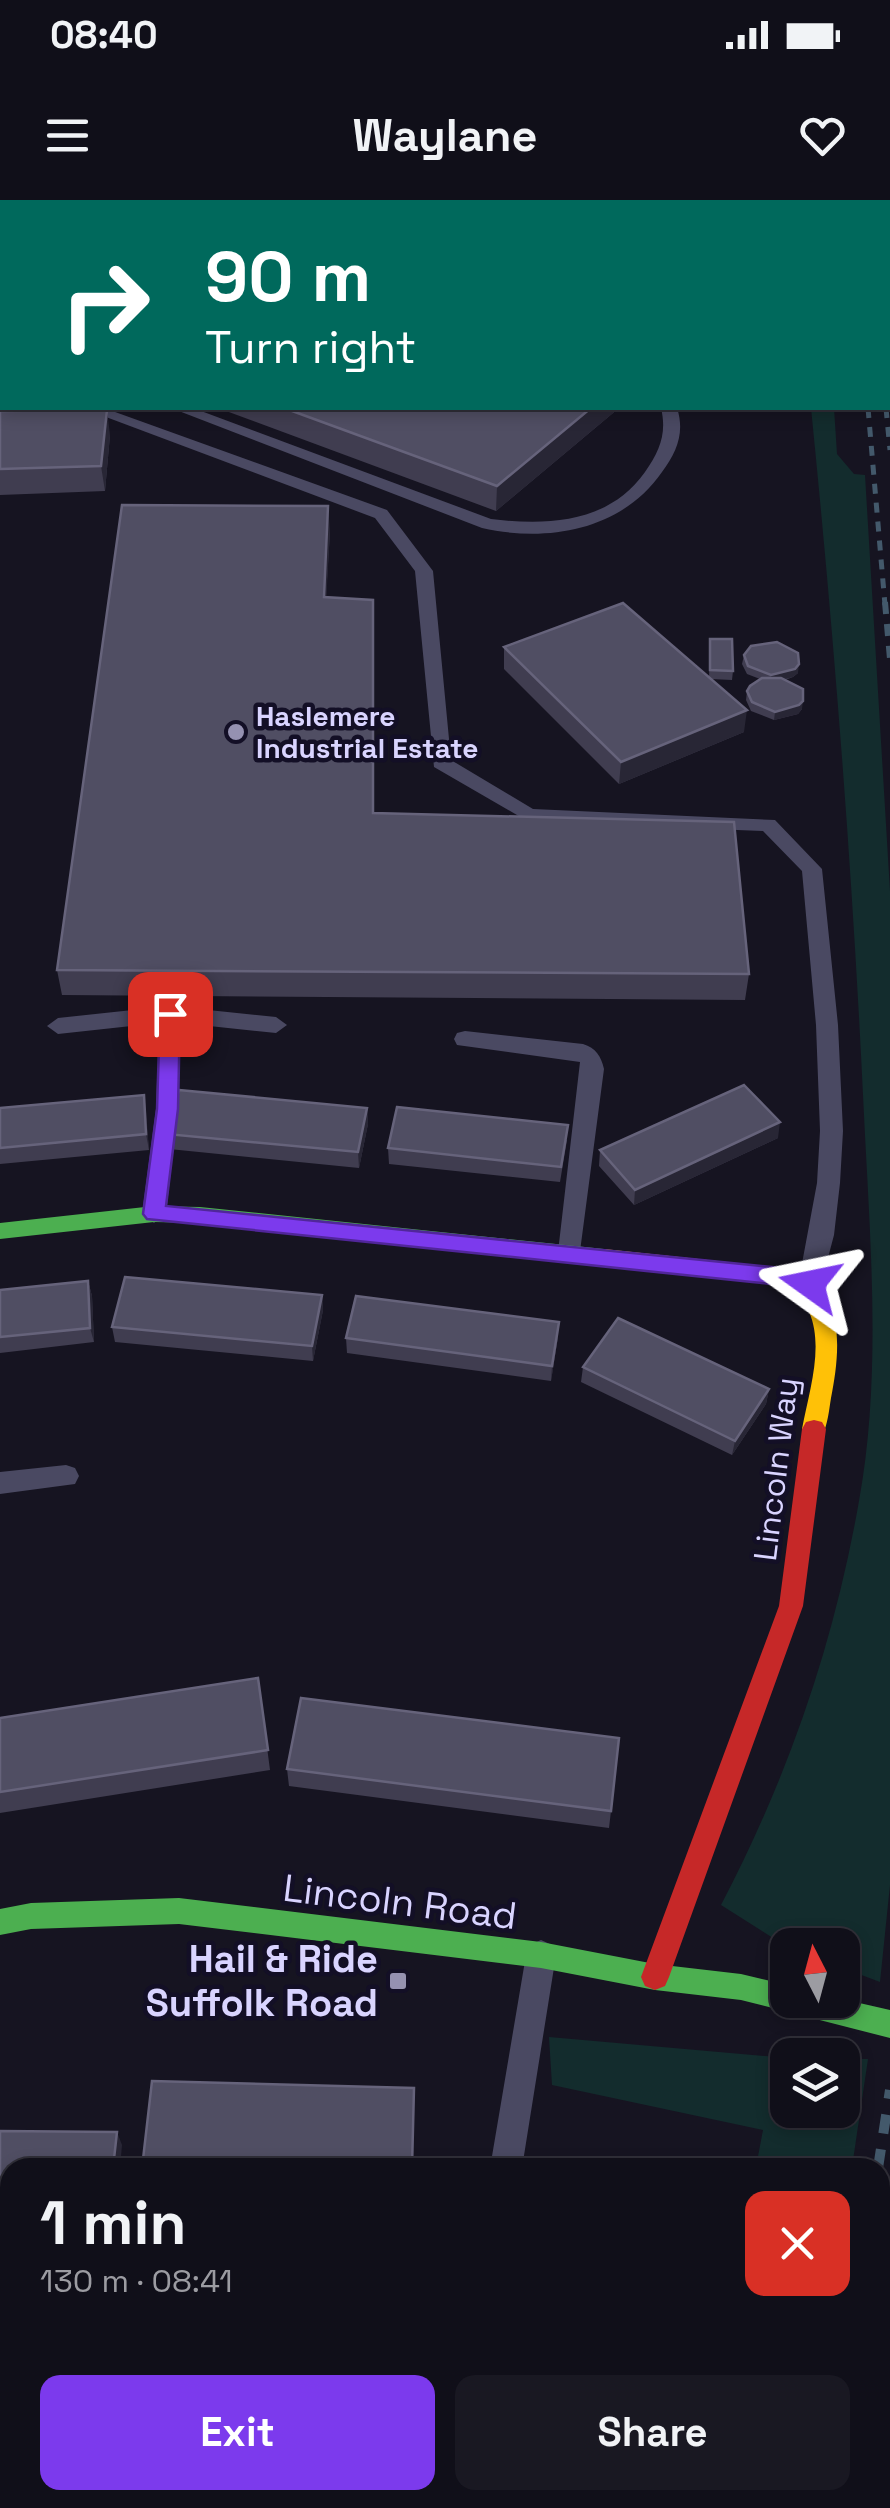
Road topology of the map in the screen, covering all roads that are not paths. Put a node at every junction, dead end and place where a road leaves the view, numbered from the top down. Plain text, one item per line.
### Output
1 (95, 410) edge
2 (184, 410) edge
3 (670, 410) edge
4 (170, 1014) junction
5 (276, 1025) dead end
6 (58, 1026) dead end
7 (466, 1039) dead end
8 (154, 1214) junction
9 (0, 1231) edge
10 (570, 1252) junction
11 (810, 1284) junction
12 (66, 1476) dead end
13 (0, 1483) edge
14 (0, 1922) edge
15 (541, 1955) junction
16 (655, 1977) junction
17 (770, 1995) edge
18 (860, 2017) edge
19 (890, 2024) edge
20 (508, 2158) edge

1 - 11 lane
2 - 3 lane
4 - 5 lane
4 - 6 lane
4 - 8 lane
7 - 10 lane
8 - 9 street
8 - 10 street
10 - 11 street
11 - 16 street, Lincoln Way
12 - 13 lane
14 - 15 street, Lincoln Road
15 - 16 street, Lincoln Road
15 - 20 lane
16 - 17 street, Lincoln Road
18 - 19 street, Lincoln Road

